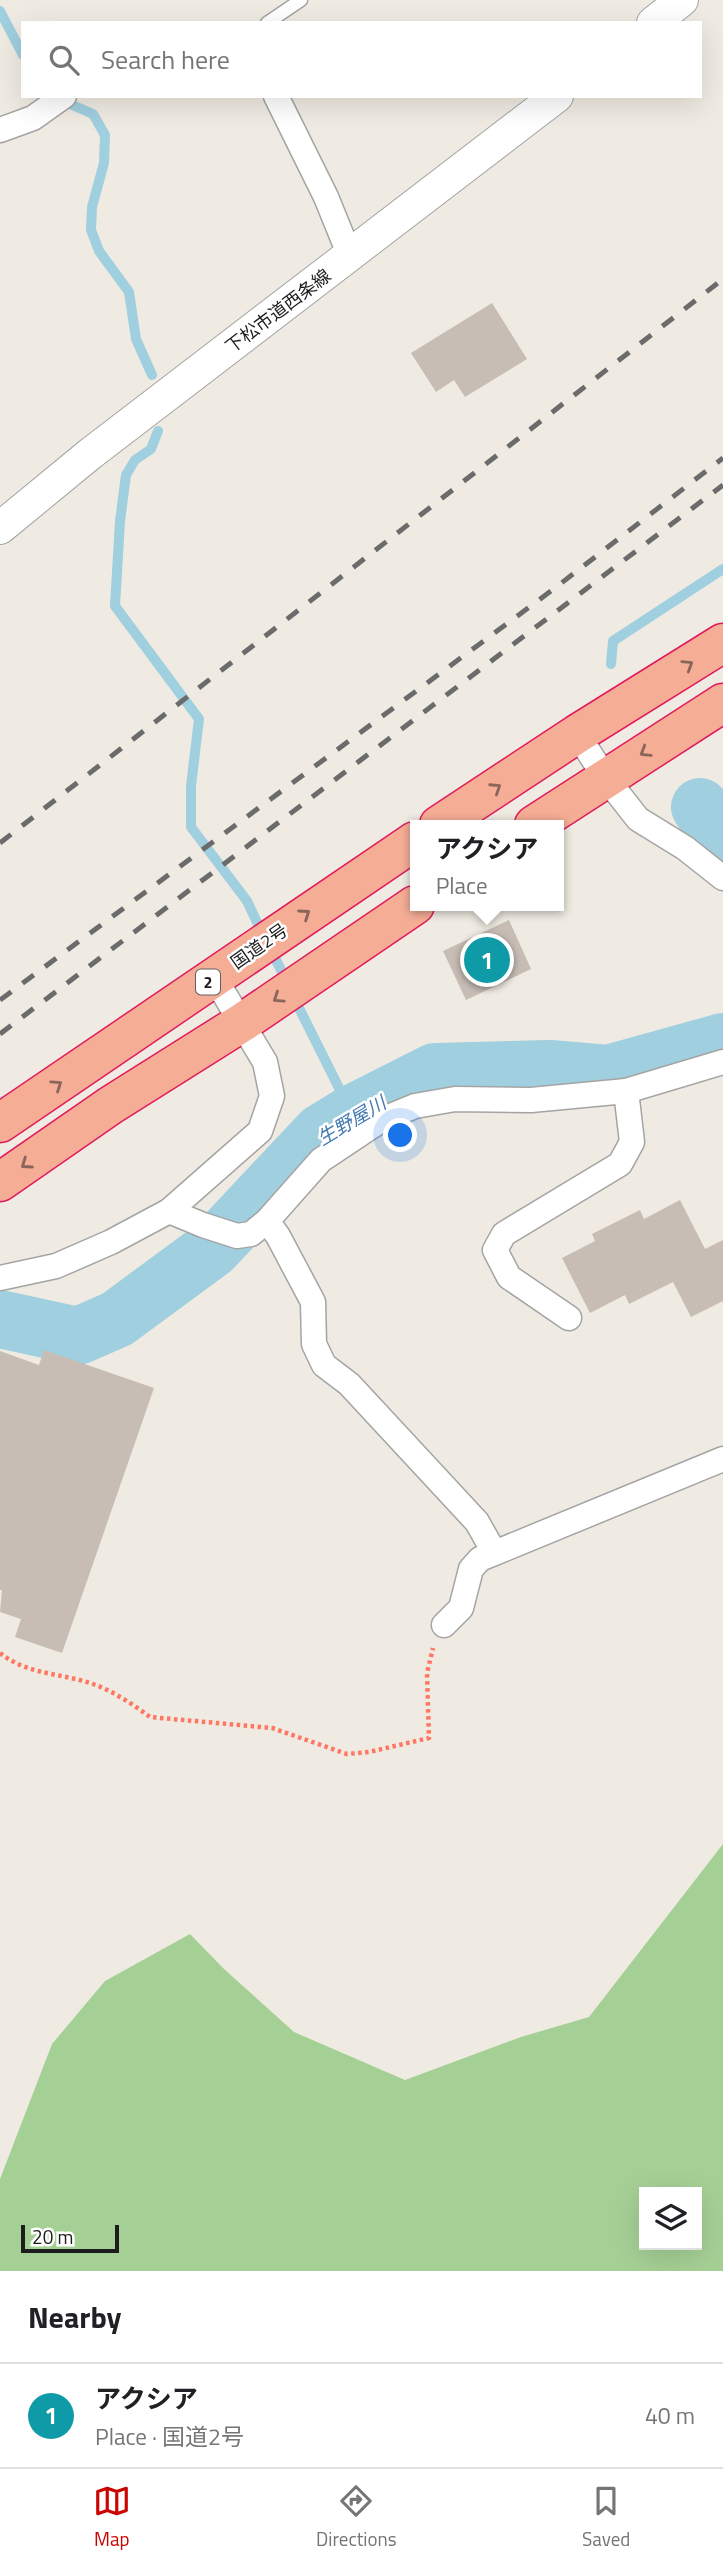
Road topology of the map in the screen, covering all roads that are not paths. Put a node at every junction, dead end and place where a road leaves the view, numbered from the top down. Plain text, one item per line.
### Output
1 (301, 0) edge
2 (682, 0) edge
3 (270, 21) edge
4 (656, 21) edge
5 (277, 98) edge
6 (554, 98) edge
7 (57, 102) edge
8 (0, 130) edge
9 (350, 256) junction
10 (0, 527) edge
11 (723, 643) edge
12 (723, 703) edge
13 (577, 734) junction
14 (605, 778) junction
15 (447, 820) edge
16 (542, 820) edge
17 (410, 844) edge
18 (723, 878) edge
19 (410, 908) edge
20 (214, 977) junction
21 (243, 1022) junction
22 (723, 1062) edge
23 (626, 1091) junction
24 (0, 1123) edge
25 (0, 1182) edge
26 (169, 1210) junction
27 (267, 1221) junction
28 (0, 1278) edge
29 (569, 1318) dead end
30 (723, 1459) edge
31 (494, 1552) junction
32 (444, 1625) road end

1 - 3 lane
2 - 4 street
5 - 9 street
6 - 9 street, 下松市道西条線
7 - 8 street
9 - 10 street, 下松市道西条線
13 -> 11 highway
12 -> 14 highway
13 - 14 street
15 -> 13 highway
14 - 16 highway
14 - 18 street
20 -> 17 highway, 国道2号 / 2
19 -> 21 highway
20 - 21 street
24 -> 20 highway, 国道2号 / 2
21 -> 25 highway
21 - 26 street
22 - 23 street
23 - 27 street
23 - 29 street
26 - 27 street
26 - 28 street
27 - 31 street
30 - 31 street
31 - 32 street

